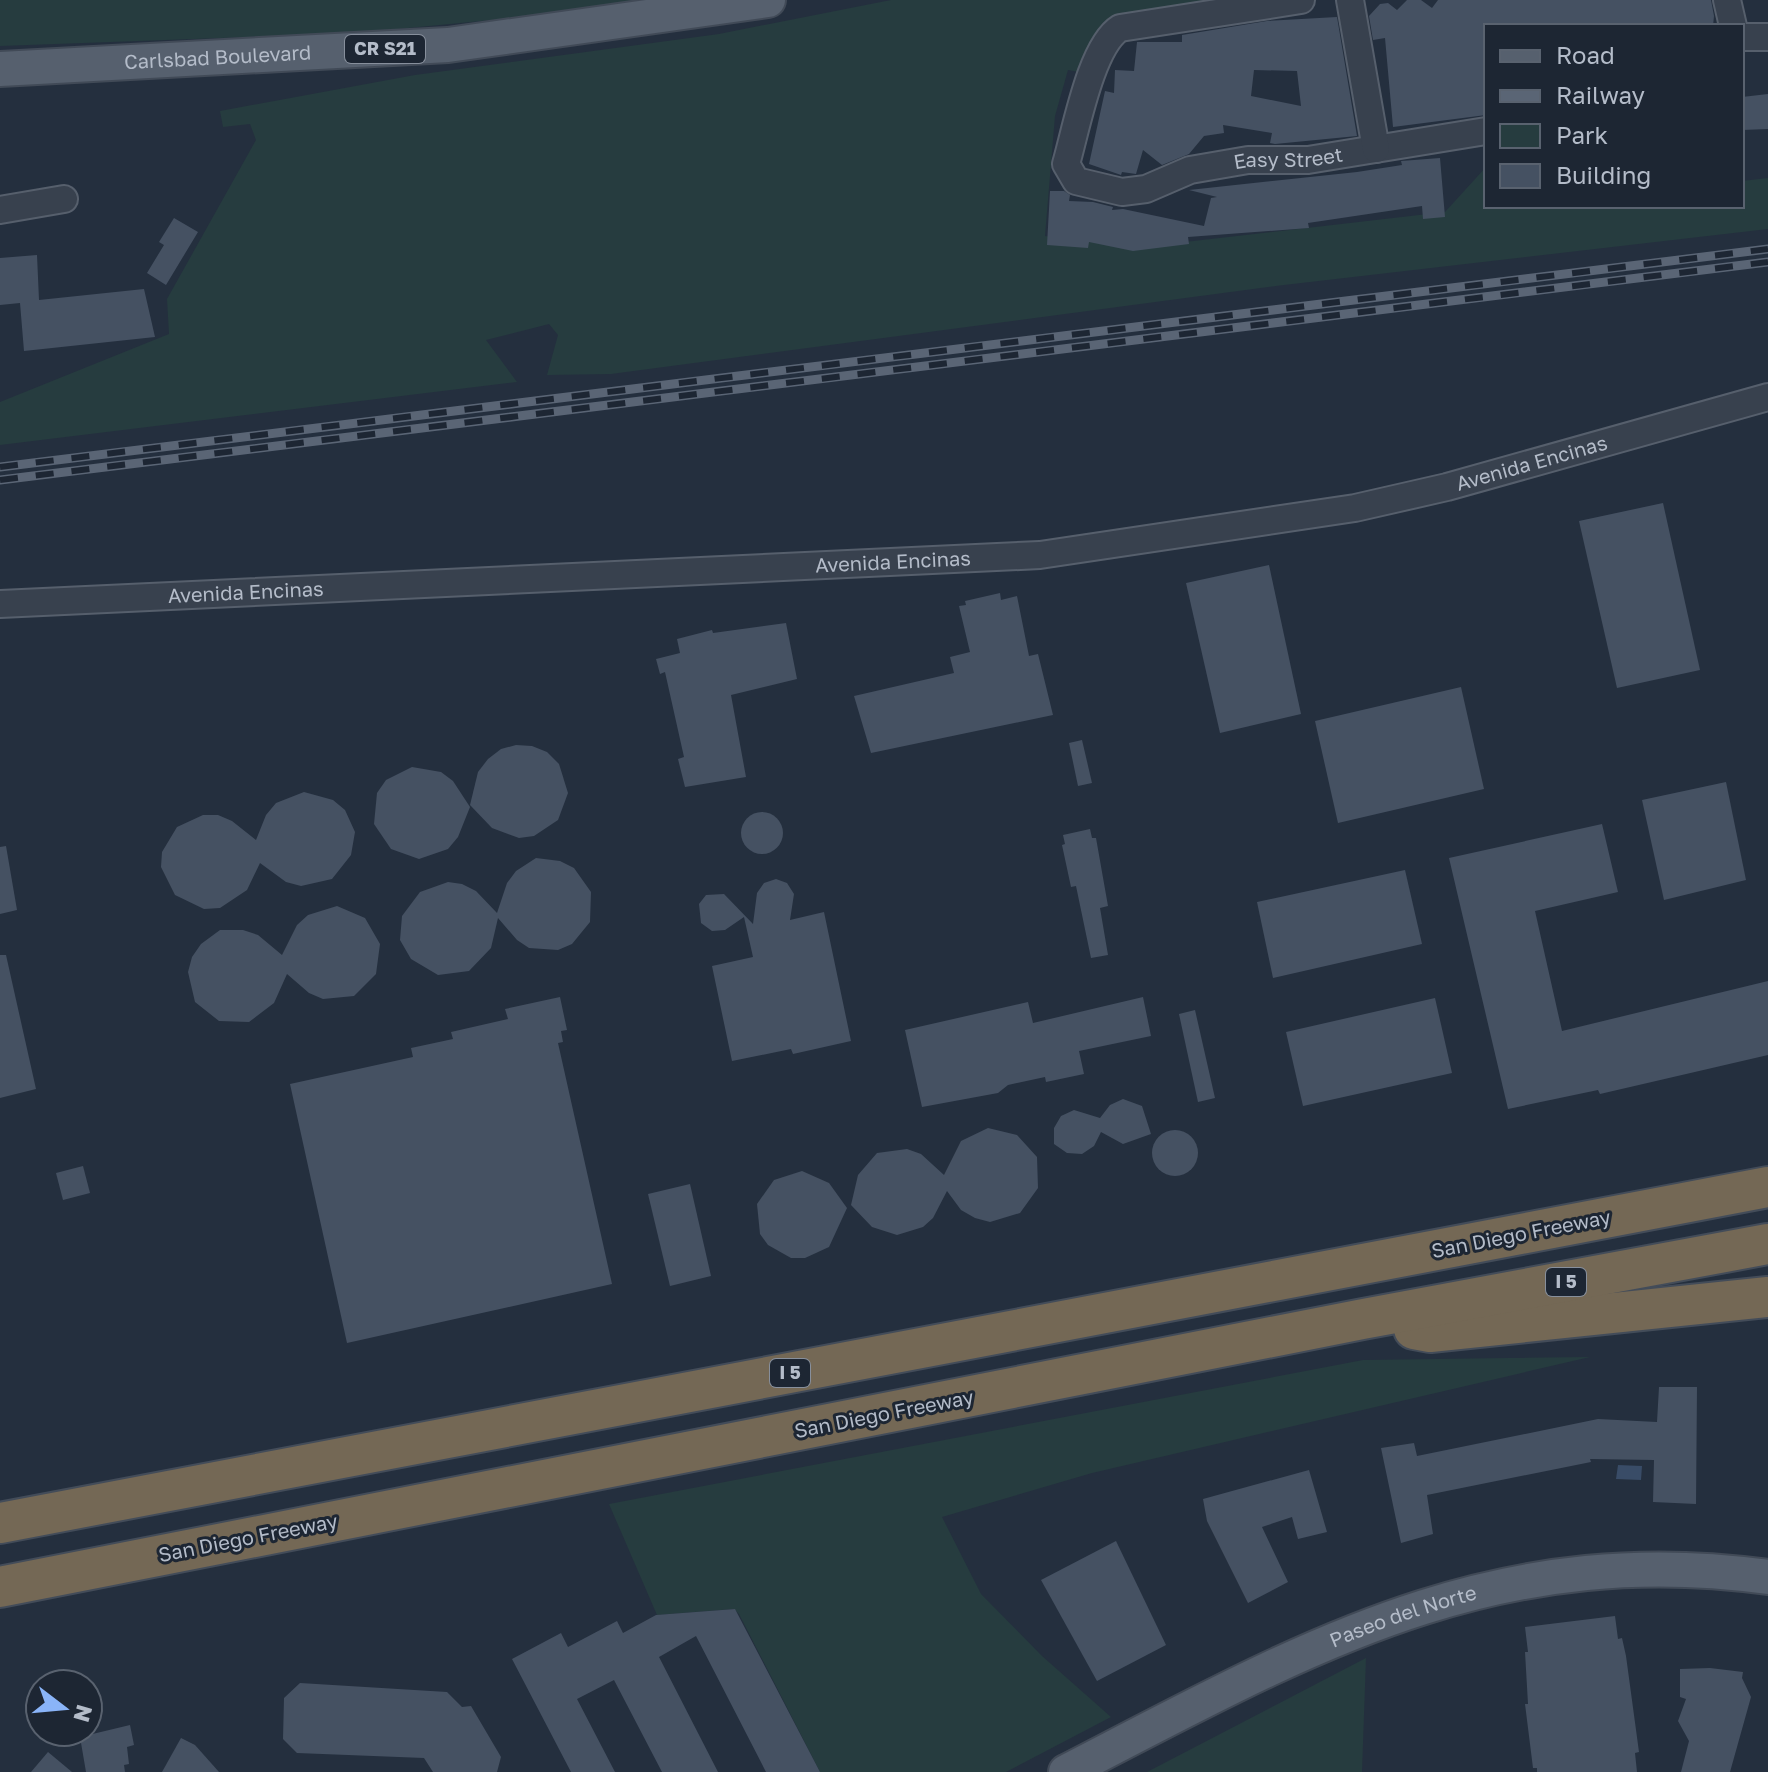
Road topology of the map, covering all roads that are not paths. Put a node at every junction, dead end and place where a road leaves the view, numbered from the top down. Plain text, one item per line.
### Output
1 (768, 0) edge
2 (1301, 0) edge
3 (1350, 0) edge
4 (1727, 0) edge
5 (1733, 24) edge
6 (1744, 37) edge
7 (1768, 37) edge
8 (0, 69) edge
9 (1484, 131) edge
10 (1376, 149) junction
11 (64, 199) dead end
12 (0, 210) edge
13 (1768, 397) edge
14 (0, 604) edge
15 (1768, 1161) edge
16 (1768, 1187) edge
17 (1728, 1194) junction
18 (1768, 1244) edge
19 (1768, 1297) edge
20 (1363, 1319) junction
21 (0, 1523) edge
22 (1768, 1577) edge
23 (0, 1587) edge
24 (1066, 1772) edge

1 - 8 main road, Carlsbad Boulevard / CR S21
2 - 10 street, Easy Street
3 - 10 street
4 - 5 street
6 - 7 street
9 - 10 street, Easy Street
11 - 12 street
13 - 14 street, Avenida Encinas
15 - 17 highway
16 - 17 highway, San Diego Freeway / I 5
17 - 21 highway, San Diego Freeway / I 5
18 - 20 highway, San Diego Freeway / I 5
19 - 20 highway
20 - 23 highway, San Diego Freeway / I 5
22 - 24 main road, Paseo del Norte

